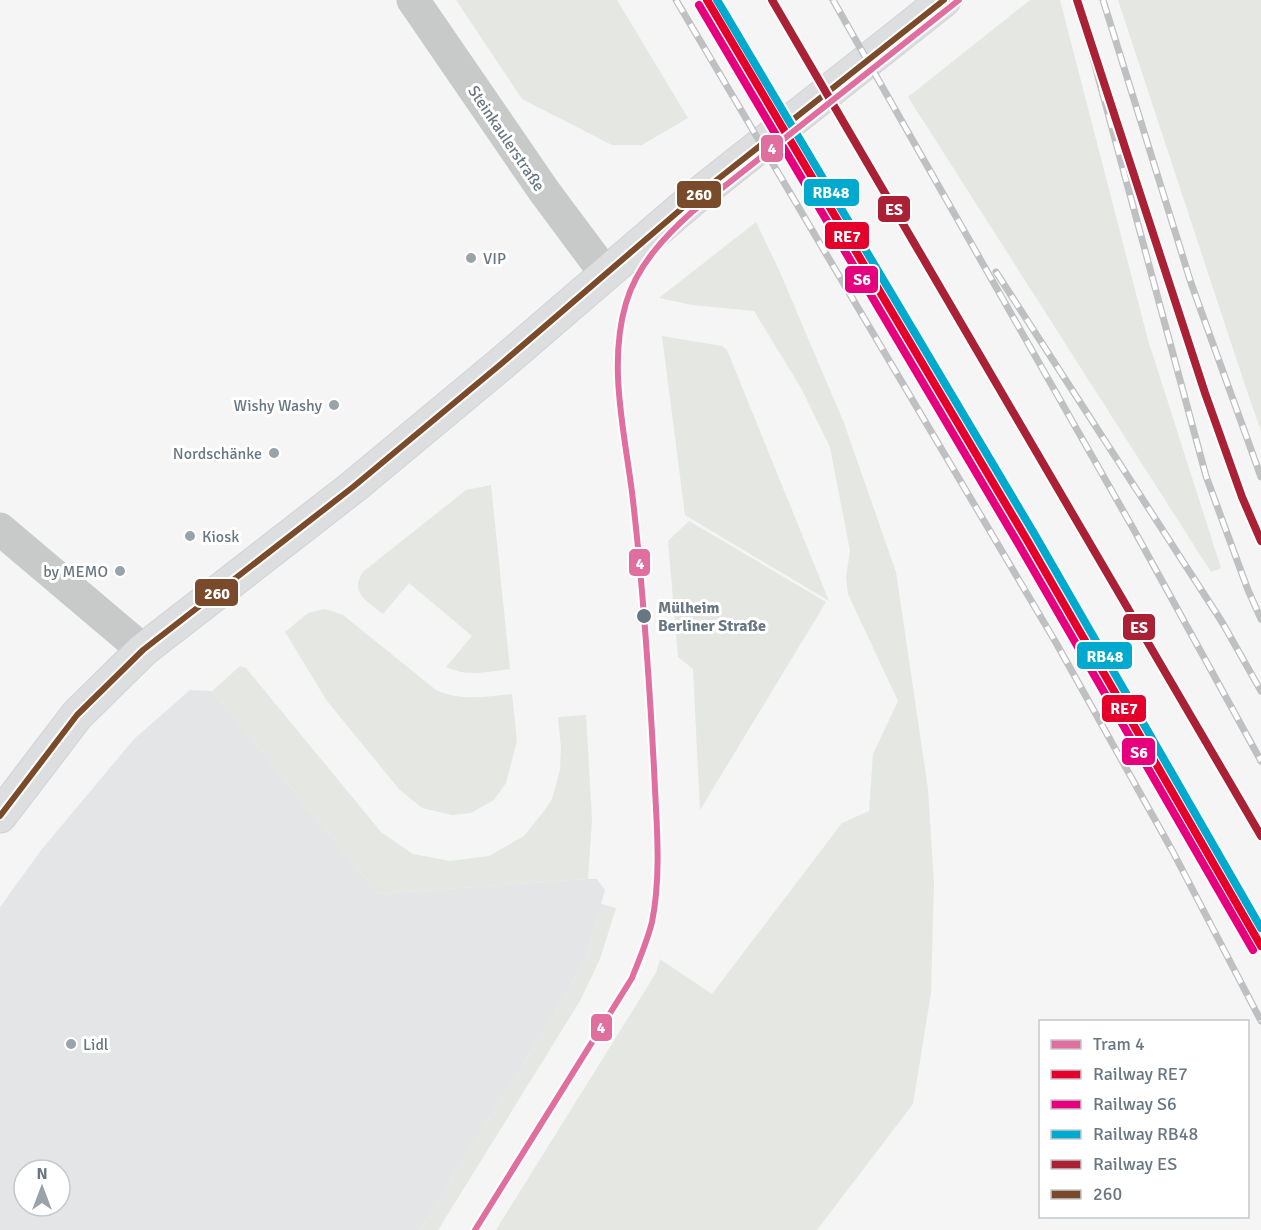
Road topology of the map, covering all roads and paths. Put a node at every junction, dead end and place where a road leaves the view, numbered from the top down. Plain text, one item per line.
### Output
1 (412, 0) edge
2 (936, 2) edge
3 (605, 273) junction
4 (0, 529) edge
5 (143, 650) junction
6 (0, 816) edge

1 - 3 street, Steinkaulerstraße
2 - 3 main road
3 - 5 main road
4 - 5 street
5 - 6 main road

